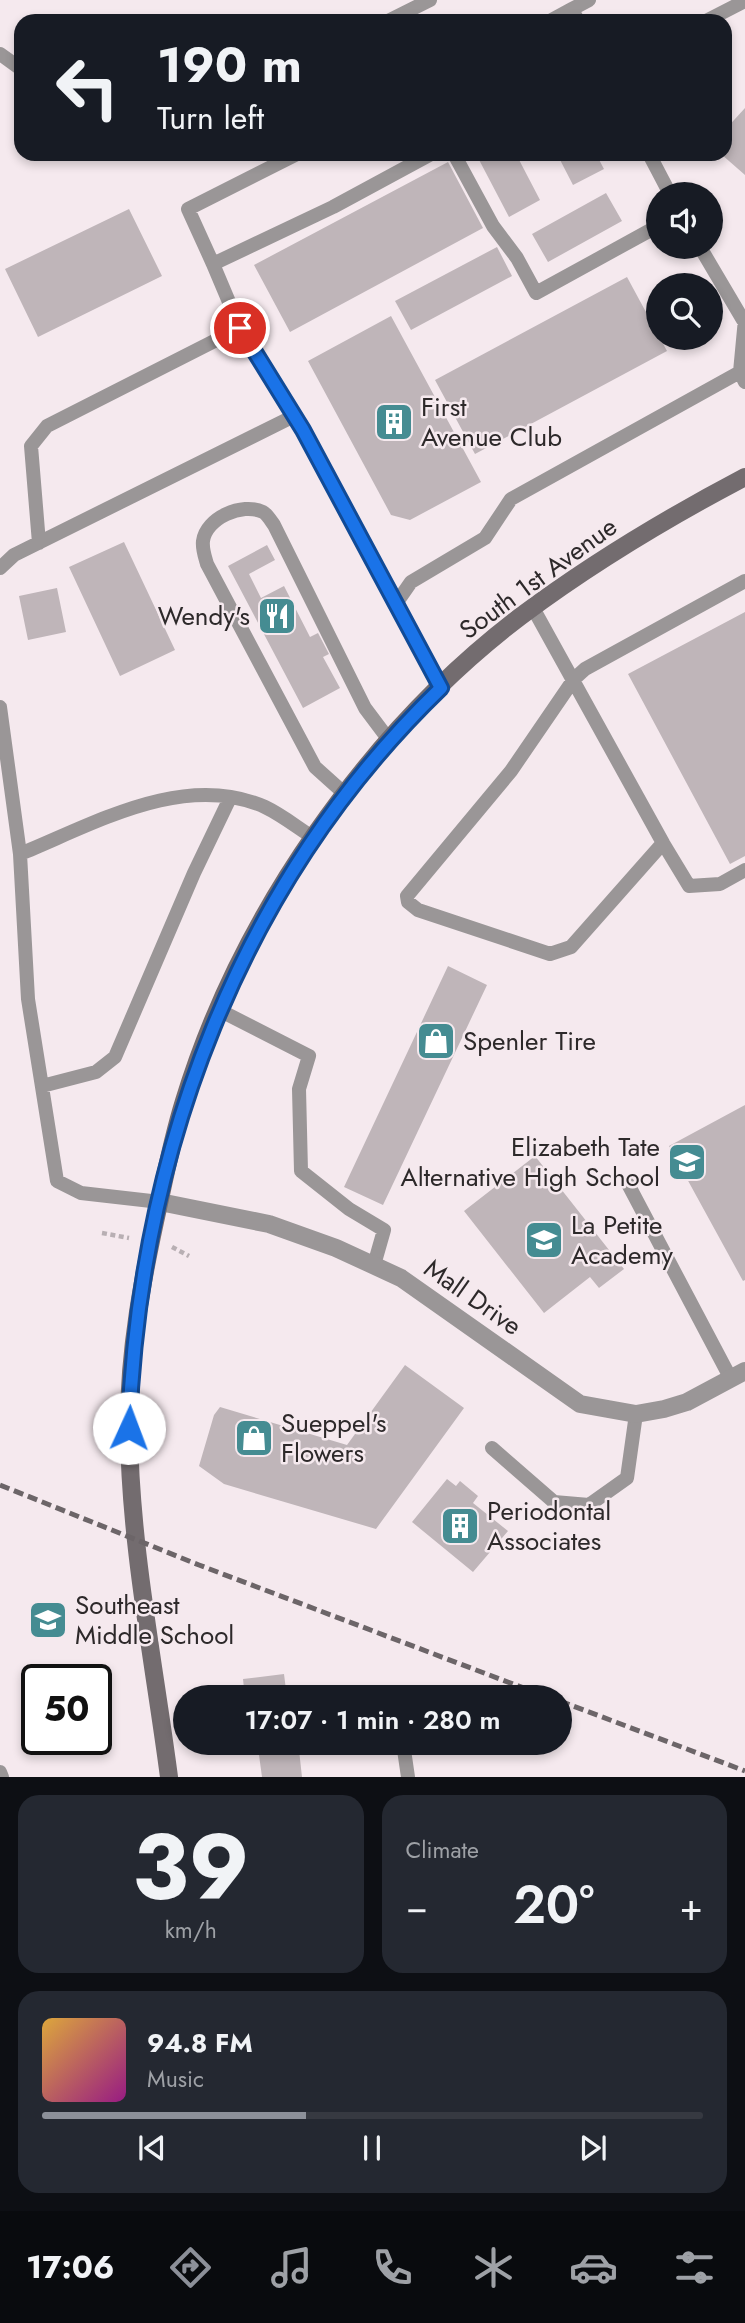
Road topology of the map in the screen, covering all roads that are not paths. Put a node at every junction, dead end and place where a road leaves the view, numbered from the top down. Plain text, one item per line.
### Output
1 (430, 0) edge
2 (589, 0) edge
3 (745, 1) edge
4 (402, 14) edge
5 (576, 14) edge
6 (720, 14) edge
7 (283, 161) edge
8 (418, 161) edge
9 (458, 161) edge
10 (653, 161) edge
11 (664, 182) edge
12 (646, 233) edge
13 (707, 259) edge
14 (213, 264) junction
15 (744, 319) edge
16 (240, 328) junction
17 (742, 377) edge
18 (294, 416) junction
19 (745, 477) edge
20 (39, 543) junction
21 (0, 568) edge
22 (745, 581) edge
23 (394, 606) junction
24 (533, 608) junction
25 (574, 679) junction
26 (441, 688) junction
27 (0, 707) edge
28 (389, 740) junction
29 (345, 794) junction
30 (230, 798) junction
31 (314, 838) junction
32 (663, 844) junction
33 (20, 854) junction
34 (745, 870) edge
35 (219, 1010) junction
36 (42, 1086) junction
37 (628, 1184) dead end
38 (160, 1202) junction
39 (374, 1265) junction
40 (738, 1375) edge
41 (636, 1413) junction
42 (492, 1448) dead end
43 (405, 1755) edge
44 (0, 1772) edge
45 (2, 1777) edge
46 (169, 1777) edge
47 (408, 1777) edge

1 - 4 lane
2 - 5 lane
3 - 6 lane
7 - 14 lane
8 - 14 lane
9 - 12 lane
10 - 11 lane
13 - 15 lane
14 - 16 lane
15 - 17 lane
16 - 18 lane
16 - 20 lane
17 - 23 lane
18 - 20 lane
18 - 23 lane
19 - 24 main road, South 1st Avenue
20 - 21 lane
22 - 25 lane
23 - 26 lane
24 - 25 lane
24 - 26 main road, South 1st Avenue
25 - 32 lane
25 - 32 lane
26 - 28 main road, South 1st Avenue
27 - 33 lane
28 - 29 main road, South 1st Avenue
28 - 29 lane
29 - 31 main road, South 1st Avenue
30 - 31 lane
30 - 33 lane
30 - 36 lane
31 - 35 main road, South 1st Avenue
32 - 34 lane
33 - 36 lane
35 - 38 main road, South 1st Avenue
35 - 39 lane
36 - 38 lane
37 - 40 lane
38 - 39 street, Mall Drive
38 - 46 main road, South 1st Avenue
39 - 41 street, Mall Drive
40 - 41 street, Mall Drive
41 - 42 lane
43 - 47 lane
44 - 45 lane

